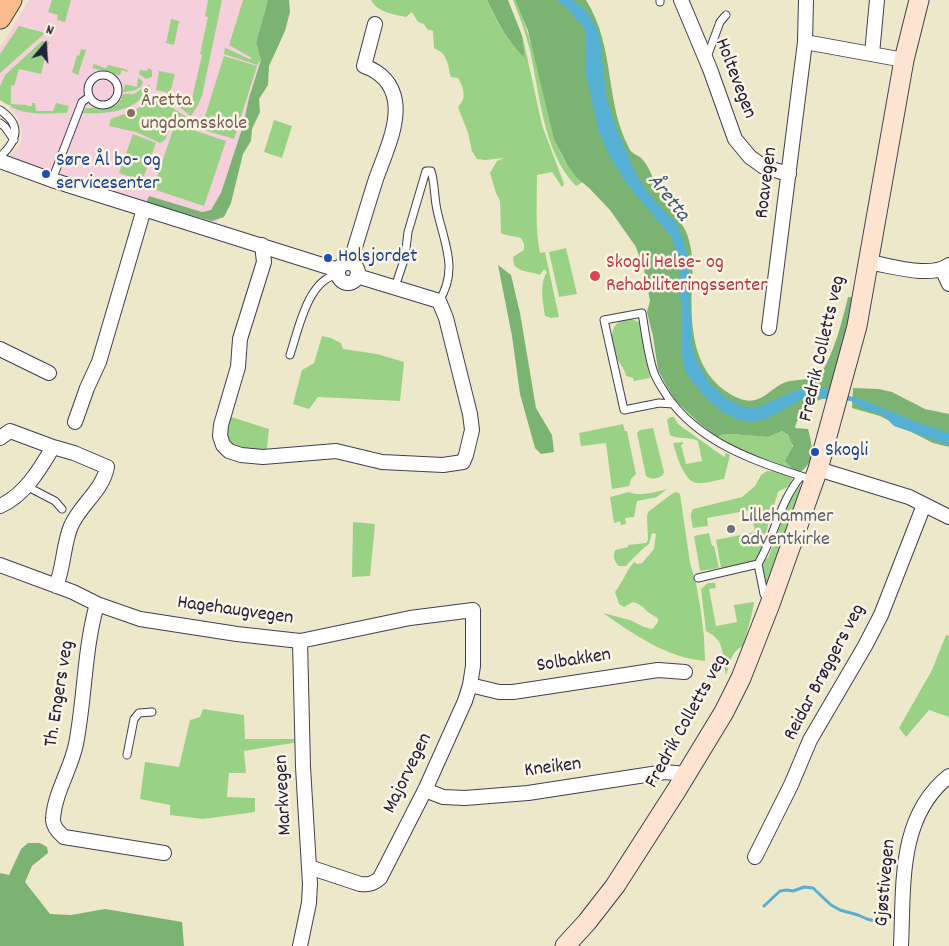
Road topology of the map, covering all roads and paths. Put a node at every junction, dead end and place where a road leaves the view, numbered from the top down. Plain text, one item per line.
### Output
1 (11, 0) edge
2 (681, 0) edge
3 (806, 0) edge
4 (877, 0) edge
5 (919, 0) edge
6 (726, 15) dead end
7 (0, 18) edge
8 (375, 24) dead end
9 (805, 42) junction
10 (872, 54) junction
11 (706, 60) junction
12 (904, 60) junction
13 (90, 97) junction
14 (0, 110) edge
15 (0, 123) edge
16 (14, 140) junction
17 (0, 157) edge
18 (0, 162) edge
19 (789, 174) junction
20 (52, 180) junction
21 (144, 209) junction
22 (262, 246) junction
23 (278, 251) junction
24 (264, 262) junction
25 (867, 262) junction
26 (946, 267) edge
27 (342, 269) junction
28 (358, 276) junction
29 (949, 284) edge
30 (395, 287) junction
31 (439, 301) junction
32 (769, 328) dead end
33 (0, 349) edge
34 (290, 355) dead end
35 (49, 373) dead end
36 (673, 404) junction
37 (75, 422) dead end
38 (3, 432) edge
39 (53, 447) junction
40 (811, 475) junction
41 (26, 486) junction
42 (924, 505) junction
43 (0, 506) edge
44 (62, 509) dead end
45 (949, 517) edge
46 (758, 564) junction
47 (0, 565) edge
48 (698, 578) dead end
49 (56, 586) junction
50 (97, 604) junction
51 (770, 604) junction
52 (473, 610) joint
53 (300, 641) junction
54 (685, 672) dead end
55 (470, 685) junction
56 (152, 712) dead end
57 (127, 754) dead end
58 (686, 774) junction
59 (949, 776) edge
60 (425, 790) junction
61 (164, 853) dead end
62 (755, 857) dead end
63 (309, 867) junction
64 (568, 945) edge
65 (300, 946) edge
66 (901, 946) edge

1 - 7 main road
2 - 11 street, Holtevegen
3 - 9 street, Roavegen
4 - 10 street
5 - 12 street, Fredrik Colletts veg
6 - 11 lane
8 - 27 street
9 - 10 street
9 - 19 street, Roavegen
10 - 12 street
11 - 19 street, Holtevegen
12 - 25 street, Fredrik Colletts veg
13 - 13 lane
13 - 20 lane
14 - 16 lane
15 - 16 lane
16 - 17 lane
18 - 20 street
19 - 32 street, Roavegen
20 - 21 street
21 - 22 street
21 - 37 street
22 - 23 street
22 - 24 street
23 - 24 street
23 - 27 street
24 - 31 street
25 - 26 street
25 - 40 street, Fredrik Colletts veg
26 - 29 street
27 - 28 street
27 - 28 street
27 - 34 lane
28 - 30 street
30 - 31 street
30 - 31 lane
33 - 35 street
36 - 36 lane
36 - 40 lane
38 - 39 street
39 - 41 street
39 - 49 street
40 - 42 street
40 - 46 lane
40 - 51 street, Fredrik Colletts veg
41 - 43 street
41 - 44 lane
42 - 45 street
42 - 62 street, Reidar Brøggers veg
46 - 48 lane
46 - 51 lane
47 - 49 street, Hagehaugvegen
49 - 50 street, Hagehaugvegen
50 - 53 street, Hagehaugvegen
50 - 61 street, Th. Engers veg
51 - 58 street, Fredrik Colletts veg
52 - 53 street, Hagehaugvegen
52 - 55 street, Majorvegen
53 - 63 street, Markvegen
54 - 55 street, Solbakken
55 - 60 street, Majorvegen
56 - 57 lane
58 - 60 street, Kneiken
58 - 64 street, Fredrik Colletts veg
59 - 66 street, Gjøstivegen
60 - 63 street, Majorvegen
63 - 65 street, Markvegen

